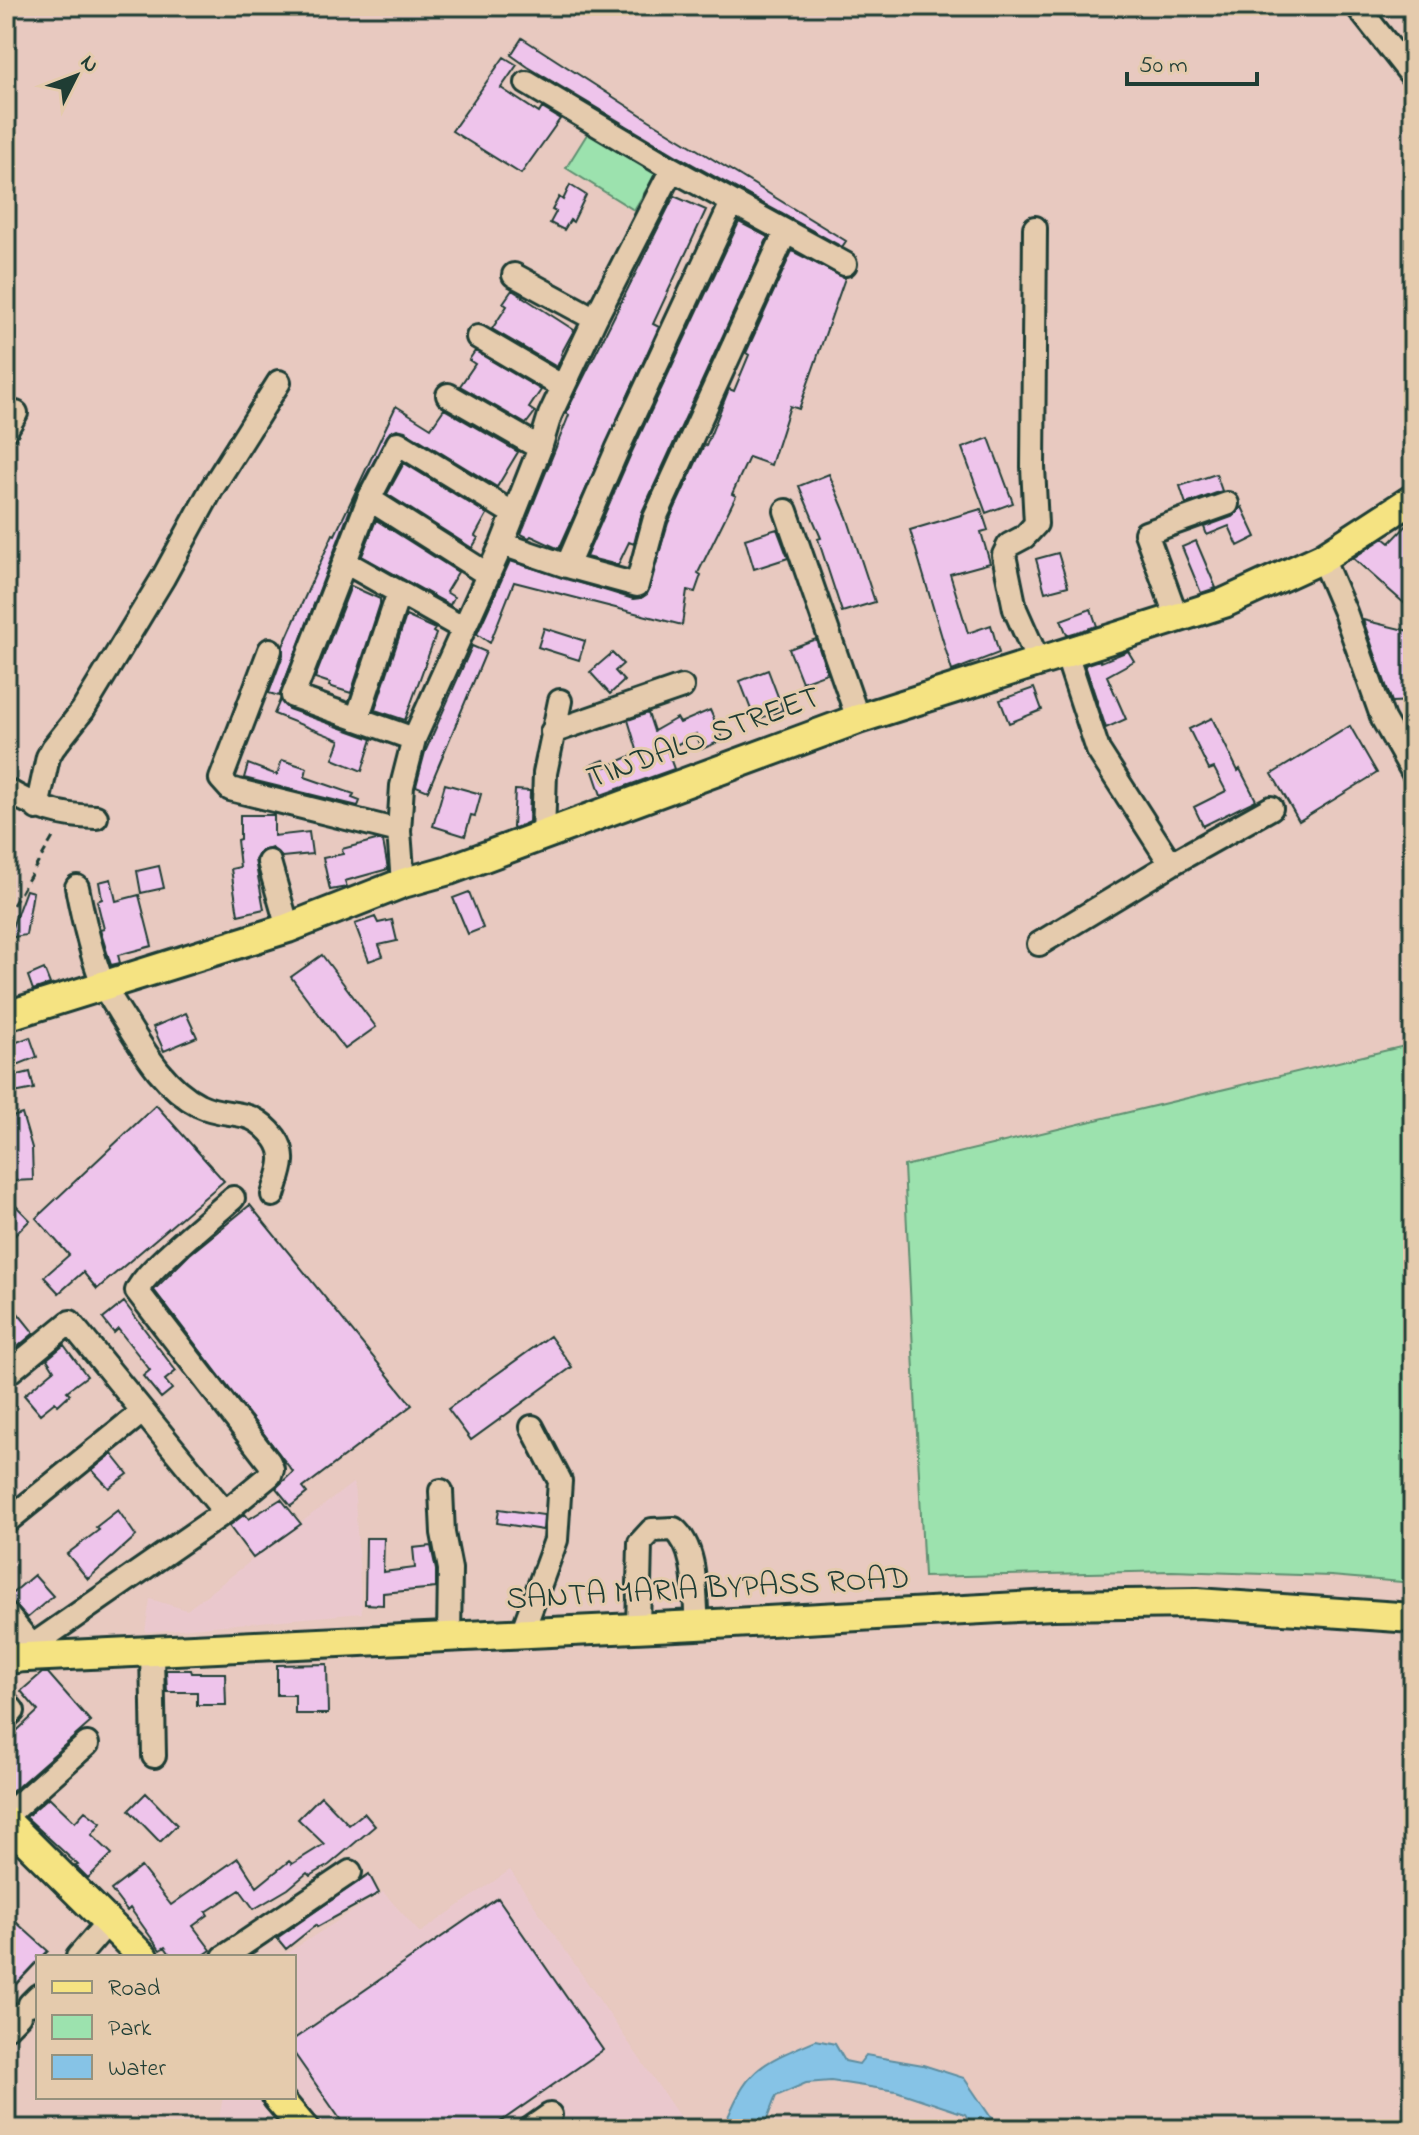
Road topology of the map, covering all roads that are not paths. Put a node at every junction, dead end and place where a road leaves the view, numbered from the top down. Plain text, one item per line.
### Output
1 (1357, 6) edge
2 (1413, 77) edge
3 (527, 83) dead end
4 (672, 169) junction
5 (732, 203) junction
6 (1035, 228) dead end
7 (785, 233) junction
8 (845, 264) dead end
9 (514, 275) dead end
10 (595, 319) junction
11 (478, 337) dead end
12 (279, 382) dead end
13 (563, 387) junction
14 (448, 395) dead end
15 (540, 448) junction
16 (369, 499) junction
17 (1413, 499) edge
18 (1227, 504) dead end
19 (786, 511) dead end
20 (514, 514) junction
21 (502, 544) junction
22 (1322, 558) junction
23 (345, 562) junction
24 (567, 566) junction
25 (487, 574) junction
26 (399, 592) junction
27 (1177, 618) junction
28 (464, 629) junction
29 (270, 650) dead end
30 (1066, 653) junction
31 (1038, 661) junction
32 (682, 687) dead end
33 (560, 701) dead end
34 (357, 719) junction
35 (858, 719) junction
36 (552, 732) junction
37 (414, 739) junction
38 (1413, 772) edge
39 (6, 790) edge
40 (37, 808) junction
41 (1271, 808) dead end
42 (96, 817) dead end
43 (399, 831) junction
44 (543, 835) junction
45 (269, 862) dead end
46 (1171, 864) junction
47 (403, 883) junction
48 (77, 887) dead end
49 (288, 928) junction
50 (1039, 944) dead end
51 (103, 984) junction
52 (6, 1016) edge
53 (273, 1195) dead end
54 (233, 1198) dead end
55 (9, 1372) dead end
56 (142, 1412) junction
57 (532, 1427) dead end
58 (441, 1491) dead end
59 (225, 1512) junction
60 (6, 1522) edge
61 (6, 1614) edge
62 (1413, 1618) edge
63 (697, 1625) junction
64 (638, 1627) junction
65 (522, 1633) junction
66 (449, 1637) junction
67 (152, 1652) junction
68 (17, 1657) edge
69 (6, 1702) edge
70 (6, 1717) edge
71 (87, 1744) dead end
72 (154, 1756) dead end
73 (6, 1818) edge
74 (350, 1872) dead end
75 (108, 1922) junction
76 (80, 1955) edge
77 (141, 1955) edge
78 (227, 1955) edge
79 (279, 2099) edge
80 (550, 2115) dead end
81 (304, 2129) edge
82 (530, 2129) edge

1 - 2 street
3 - 4 street
4 - 5 street
4 - 10 street
5 - 7 street
5 - 24 street
6 - 31 street
7 - 8 street
7 - 24 street
9 - 10 street
10 - 13 street
11 - 13 street
12 - 40 street
13 - 15 street
14 - 15 street
15 - 20 street
16 - 20 street
16 - 23 street
16 - 25 street
17 - 22 main road, TINDALO STREET
18 - 27 street
19 - 35 street
20 - 21 street
21 - 24 street
21 - 25 street
22 - 27 main road, TINDALO STREET
22 - 38 street
23 - 26 street
23 - 34 street
25 - 28 street
26 - 28 street
26 - 34 street
27 - 30 main road, TINDALO STREET
28 - 37 street
29 - 43 street
30 - 31 main road, TINDALO STREET
30 - 46 street
31 - 35 main road, TINDALO STREET
32 - 36 street
33 - 36 street
34 - 37 street
35 - 44 main road, TINDALO STREET
36 - 44 street
37 - 43 street
39 - 40 street
40 - 42 street
41 - 46 street
43 - 47 street
44 - 47 main road, TINDALO STREET
45 - 49 street
46 - 50 street
47 - 49 main road, TINDALO STREET
48 - 51 street
49 - 51 main road, TINDALO STREET
51 - 52 main road, TINDALO STREET
51 - 53 street
54 - 59 street
55 - 56 street
56 - 59 street
56 - 60 street
57 - 65 street
58 - 66 street
59 - 68 street
61 - 68 street
62 - 63 main road, SANTA MARIA BYPASS ROAD
63 - 64 main road, SANTA MARIA BYPASS ROAD
63 - 64 street
64 - 65 main road, SANTA MARIA BYPASS ROAD
65 - 66 main road, SANTA MARIA BYPASS ROAD
66 - 67 main road, SANTA MARIA BYPASS ROAD
67 - 68 main road, SANTA MARIA BYPASS ROAD
67 - 72 street
69 - 70 street
71 - 73 street
73 - 75 main road
74 - 78 street
75 - 76 street
75 - 77 main road
79 - 81 main road
80 - 82 street

